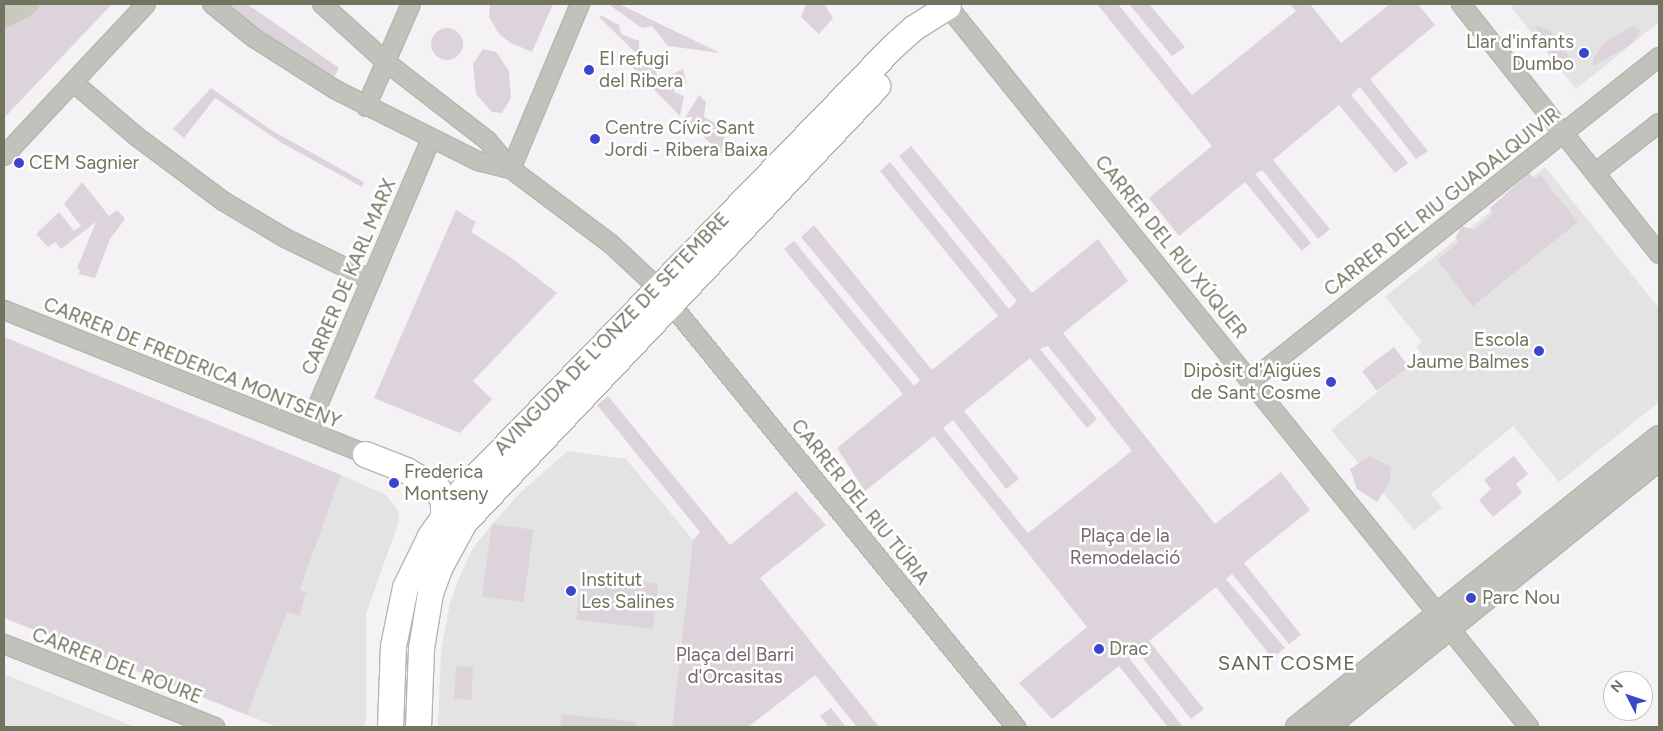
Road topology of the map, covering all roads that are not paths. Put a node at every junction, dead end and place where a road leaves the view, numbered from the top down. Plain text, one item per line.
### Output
1 (146, 4) edge
2 (212, 4) edge
3 (322, 4) edge
4 (411, 4) edge
5 (580, 4) edge
6 (948, 4) edge
7 (1461, 4) edge
8 (1659, 57) edge
9 (386, 62) junction
10 (73, 82) junction
11 (366, 107) junction
12 (1659, 122) edge
13 (1564, 133) junction
14 (431, 139) junction
15 (4, 156) edge
16 (511, 169) junction
17 (1595, 173) junction
18 (1659, 254) edge
19 (371, 280) junction
20 (664, 295) junction
21 (4, 310) edge
22 (1252, 380) junction
23 (307, 431) junction
24 (1659, 437) edge
25 (365, 454) junction
26 (1659, 459) edge
27 (486, 465) junction
28 (444, 516) junction
29 (411, 570) junction
30 (430, 593) junction
31 (1443, 622) junction
32 (4, 644) edge
33 (215, 727) edge
34 (390, 727) edge
35 (418, 727) edge
36 (1016, 727) edge
37 (1297, 727) edge
38 (1327, 727) edge
39 (1529, 727) edge

1 - 10 street
2 - 11 street
3 - 9 street
4 - 9 street
5 - 16 street
6 - 20 main road, AVINGUDA DE L'ONZE DE SETEMBRE
6 - 22 street, CARRER DEL RIU XÚQUER
7 - 13 street
8 - 13 street, CARRER DEL RIU GUADALQUIVIR
9 - 11 street
9 - 16 street
10 - 15 street
10 - 19 street
11 - 14 street
12 - 17 street
13 - 17 street
13 - 22 street, CARRER DEL RIU GUADALQUIVIR
14 - 16 street
14 - 19 street, CARRER DE KARL MARX
16 - 20 street, CARRER DEL RIU TÚRIA
17 - 18 street
19 - 23 street, CARRER DE KARL MARX
20 - 27 main road, AVINGUDA DE L'ONZE DE SETEMBRE
20 - 30 main road, AVINGUDA DE L'ONZE DE SETEMBRE
20 - 36 street, CARRER DEL RIU TÚRIA
21 - 23 street, CARRER DE FREDERICA MONTSENY
22 - 31 street, CARRER DEL RIU XÚQUER
23 - 25 street, CARRER DE FREDERICA MONTSENY
24 - 31 street
25 - 27 main road
25 - 28 main road
25 - 29 main road
26 - 31 street
27 - 28 main road, AVINGUDA DE L'ONZE DE SETEMBRE
28 - 29 main road, AVINGUDA DE L'ONZE DE SETEMBRE
28 - 30 main road
29 - 34 main road, AVINGUDA DE L'ONZE DE SETEMBRE
30 - 35 main road, AVINGUDA DE L'ONZE DE SETEMBRE
31 - 37 street
31 - 38 street
31 - 39 street, CARRER DEL RIU XÚQUER
32 - 33 street, CARRER DEL ROURE

